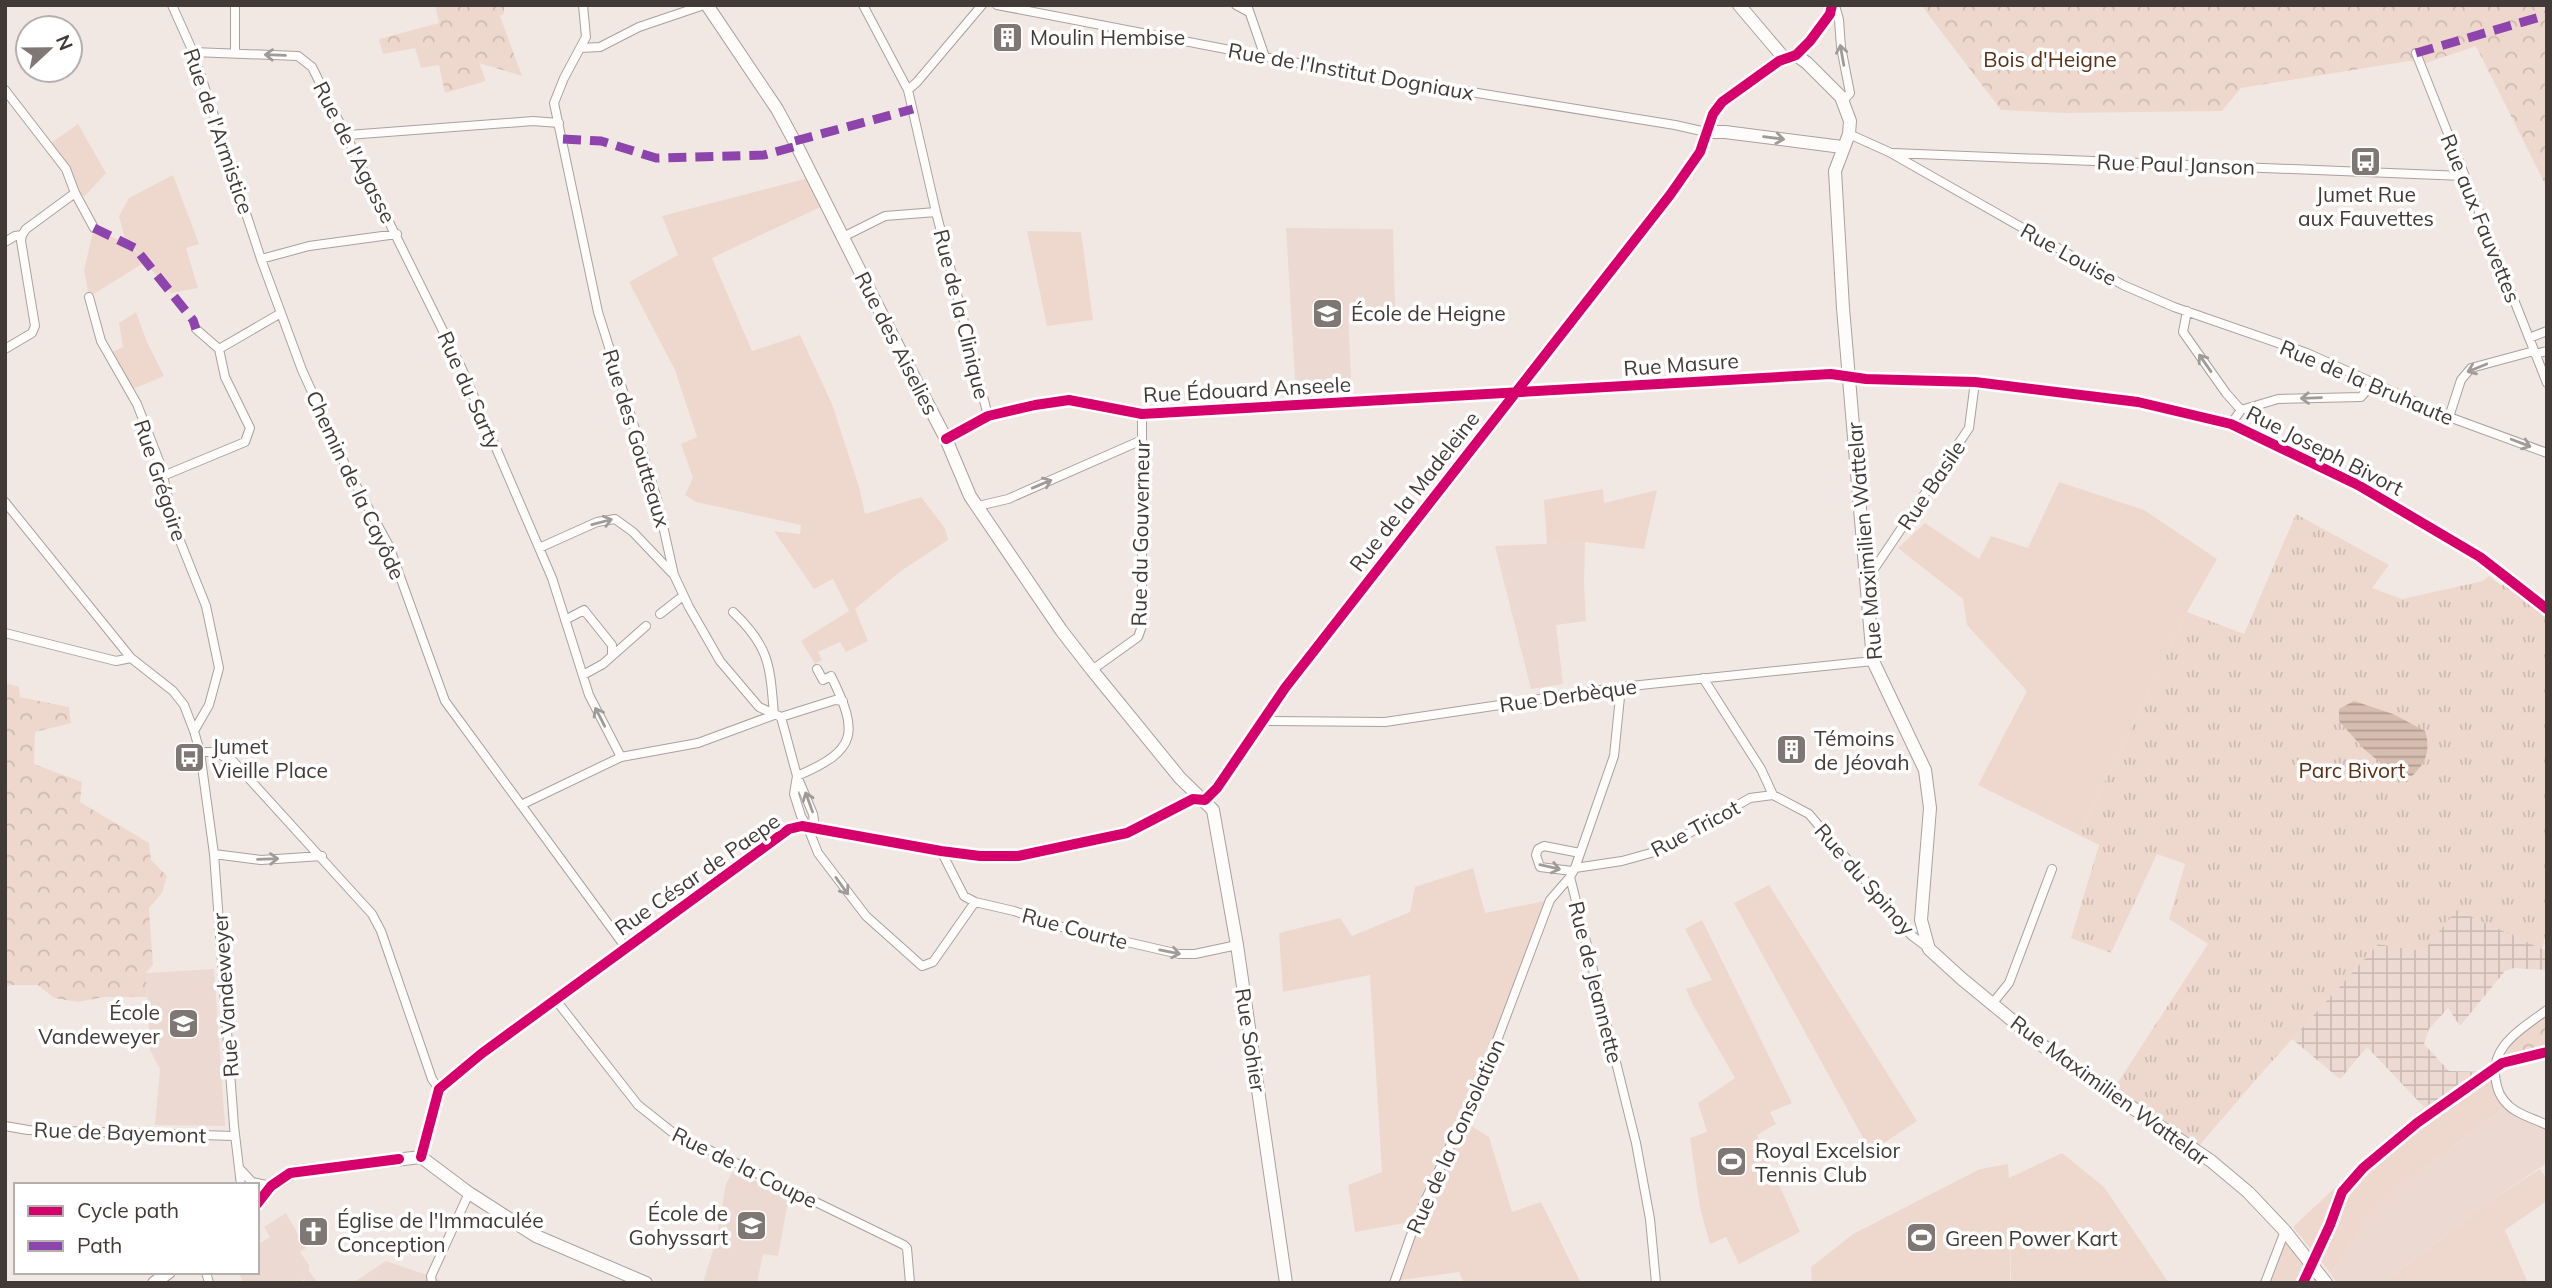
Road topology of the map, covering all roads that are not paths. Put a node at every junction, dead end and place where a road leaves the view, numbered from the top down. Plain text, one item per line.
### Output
1 (172, 5) edge
2 (235, 5) edge
3 (583, 5) edge
4 (706, 5) edge
5 (863, 5) edge
6 (982, 5) edge
7 (997, 5) edge
8 (1236, 5) edge
9 (1739, 5) edge
10 (1833, 5) edge
11 (1248, 8) edge
12 (580, 48) junction
13 (193, 52) junction
14 (235, 53) junction
15 (2416, 53) dead end
16 (1790, 56) junction
17 (1265, 57) junction
18 (5, 90) edge
19 (908, 90) junction
20 (1843, 101) junction
21 (1722, 102) junction
22 (559, 123) junction
23 (1706, 132) junction
24 (1725, 132) junction
25 (1849, 134) junction
26 (348, 135) junction
27 (1842, 147) junction
28 (1889, 152) junction
29 (2463, 176) junction
30 (75, 193) junction
31 (936, 212) junction
32 (94, 228) dead end
33 (397, 234) junction
34 (22, 235) junction
35 (843, 237) junction
36 (5, 242) edge
37 (261, 259) junction
38 (89, 297) dead end
39 (2187, 311) junction
40 (281, 313) junction
41 (196, 329) dead end
42 (2547, 331) edge
43 (2529, 338) junction
44 (5, 349) edge
45 (219, 349) junction
46 (2547, 351) edge
47 (2535, 352) junction
48 (1849, 378) junction
49 (1975, 382) junction
50 (2373, 383) junction
51 (2547, 383) edge
52 (1516, 393) junction
53 (2241, 410) junction
54 (1142, 414) junction
55 (988, 416) junction
56 (2449, 417) junction
57 (2231, 424) junction
58 (946, 439) junction
59 (1142, 440) junction
60 (2547, 453) edge
61 (163, 477) junction
62 (5, 502) edge
63 (978, 506) junction
64 (539, 548) junction
65 (674, 575) junction
66 (1866, 581) junction
67 (683, 596) junction
68 (2547, 609) edge
69 (733, 612) dead end
70 (660, 614) dead end
71 (565, 620) junction
72 (646, 626) dead end
73 (5, 633) edge
74 (612, 656) junction
75 (131, 658) junction
76 (1873, 661) junction
77 (817, 669) dead end
78 (1092, 670) junction
79 (583, 675) junction
80 (1703, 678) junction
81 (1621, 687) junction
82 (843, 701) junction
83 (777, 716) junction
84 (1264, 721) junction
85 (194, 732) junction
86 (201, 752) junction
87 (621, 757) junction
88 (797, 776) junction
89 (1773, 795) junction
90 (1205, 800) junction
91 (521, 805) junction
92 (808, 828) junction
93 (941, 851) junction
94 (1580, 853) junction
95 (214, 854) junction
96 (322, 856) junction
97 (2052, 869) dead end
98 (1572, 872) junction
99 (975, 902) junction
100 (1237, 946) junction
101 (626, 948) junction
102 (1929, 948) junction
103 (555, 999) junction
104 (1992, 1004) junction
105 (2547, 1010) edge
106 (439, 1089) junction
107 (2547, 1125) edge
108 (5, 1126) edge
109 (235, 1136) junction
110 (421, 1157) junction
111 (238, 1167) junction
112 (241, 1183) edge
113 (257, 1183) edge
114 (259, 1183) edge
115 (271, 1186) junction
116 (469, 1193) junction
117 (259, 1201) edge
118 (2286, 1231) junction
119 (432, 1283) edge
120 (646, 1283) edge
121 (910, 1283) edge
122 (1286, 1283) edge
123 (1394, 1283) edge
124 (1656, 1283) edge
125 (2265, 1283) edge
126 (2326, 1283) edge

1 - 13 street, Rue de l'Armistice
2 - 14 street
3 - 12 street, Rue des Goutteaux
4 - 12 street
4 - 35 street, Rue des Aiselies
5 - 19 street, Rue de la Clinique
6 - 19 street
7 - 17 street, Rue de l'Institut Dogniaux
8 - 11 street
9 - 16 street
10 - 16 street
20 -> 10 street
11 - 17 street
12 - 22 street, Rue des Goutteaux
13 - 14 street, Rue de l'Agasse
13 - 37 street, Rue de l'Armistice
26 -> 14 street, Rue de l'Agasse
15 - 29 street, Rue aux Fauvettes
16 - 20 street
16 - 21 street, Rue de la Madeleine
17 - 23 street, Rue de l'Institut Dogniaux
18 - 30 street
19 - 31 street, Rue de la Clinique
20 - 25 street
21 - 23 street, Rue de la Madeleine
21 - 24 street
22 - 26 street
22 - 65 street, Rue des Goutteaux
23 - 24 street
23 - 52 street, Rue de la Madeleine
24 -> 27 street
25 - 27 street, Rue Maximilien Wattelar
25 - 28 street, Rue Louise
26 - 33 street, Rue de l'Agasse
27 - 48 street, Rue Maximilien Wattelar
28 - 29 street, Rue Paul Janson
28 - 39 street, Rue Louise
29 - 43 street, Rue aux Fauvettes
30 - 32 street
30 - 34 street
31 - 35 street, Rue de la Clinique
31 - 55 street, Rue de la Clinique
33 - 37 street
33 - 64 street, Rue du Sarty
34 - 36 street
34 - 44 street
35 - 58 street, Rue des Aiselies
37 - 40 street, Chemin de la Cayôde
38 - 61 street, Rue Grégoire
39 - 50 street, Rue de la Bruhaute
53 -> 39 street
40 - 45 street
40 - 91 street, Chemin de la Cayôde
41 - 45 street
42 - 43 street
43 - 47 street, Rue aux Fauvettes
45 - 61 street
46 - 47 street
47 - 51 street, Rue aux Fauvettes
47 -> 56 street
48 - 49 street, Rue Joseph Bivort
48 - 52 street, Rue Masure
48 - 66 street, Rue Maximilien Wattelar
49 - 57 street, Rue Joseph Bivort
49 - 66 street, Rue Basile
50 -> 53 street
50 - 56 street, Rue de la Bruhaute
52 - 54 street, Rue Édouard Anseele
52 - 84 street, Rue de la Madeleine
53 - 57 street
54 - 55 street, Rue Édouard Anseele
54 - 59 street, Rue du Gouverneur
55 - 58 street, Rue Édouard Anseele
56 -> 60 street, Rue de la Bruhaute
57 - 68 street, Rue Joseph Bivort
58 - 63 street, Rue des Aiselies
63 -> 59 street
59 - 78 street, Rue du Gouverneur
61 - 85 street, Rue Grégoire
62 - 75 street, Rue Vandeweyer
63 - 78 street, Rue des Aiselies
64 -> 65 street
64 - 71 street, Rue du Sarty
65 - 67 street, Rue des Goutteaux
66 - 76 street, Rue Maximilien Wattelar
67 - 70 street
67 - 83 street, Rue des Goutteaux
69 - 83 street
71 - 74 street
71 - 79 street, Rue du Sarty
72 - 74 street
73 - 75 street
74 - 79 street
75 - 85 street, Rue Vandeweyer
76 - 80 street, Rue Derbèque
76 - 102 street, Rue Maximilien Wattelar
77 - 82 street
78 - 90 street, Rue des Aiselies
87 -> 79 street, Rue du Sarty
80 - 81 street, Rue Derbèque
80 - 89 street
81 - 84 street, Rue Derbèque
81 - 94 street
82 - 83 street
82 - 88 street
83 - 87 street
83 - 88 street
84 - 90 street, Rue de la Madeleine
85 - 86 street, Rue Vandeweyer
86 - 95 street, Rue Vandeweyer
86 - 96 street
87 - 91 street
88 - 92 street
89 - 98 street, Rue Tricot
89 - 102 street, Rue du Spinoy
90 - 93 street, Rue César de Paepe
90 - 100 street, Rue Sohier
91 - 101 street, Chemin de la Cayôde
92 - 93 street, Rue César de Paepe
92 -> 99 street
92 - 101 street, Rue César de Paepe
93 - 99 street
94 - 98 street
94 -> 98 street, Rue Tricot
95 -> 96 street
95 - 109 street, Rue Vandeweyer
96 - 106 street
97 - 104 street
98 - 123 street, Rue de la Consolation
98 - 124 street, Rue de Jeannette
99 -> 100 street, Rue Courte
100 - 122 street, Rue Sohier
101 - 103 street, Rue César de Paepe
102 - 104 street, Rue Maximilien Wattelar
103 - 106 street, Rue César de Paepe
103 - 121 street, Rue de la Coupe
104 - 118 street, Rue Maximilien Wattelar
105 - 107 street
106 - 110 street
108 - 109 street, Rue de Bayemont
109 - 111 street, Rue Vandeweyer
110 - 115 street
110 - 116 street
111 - 112 street, Rue Vandeweyer
111 - 113 street
114 - 115 street
115 - 117 street
116 - 119 street
116 - 120 street
118 - 125 street
118 - 126 street, Rue Maximilien Wattelar

